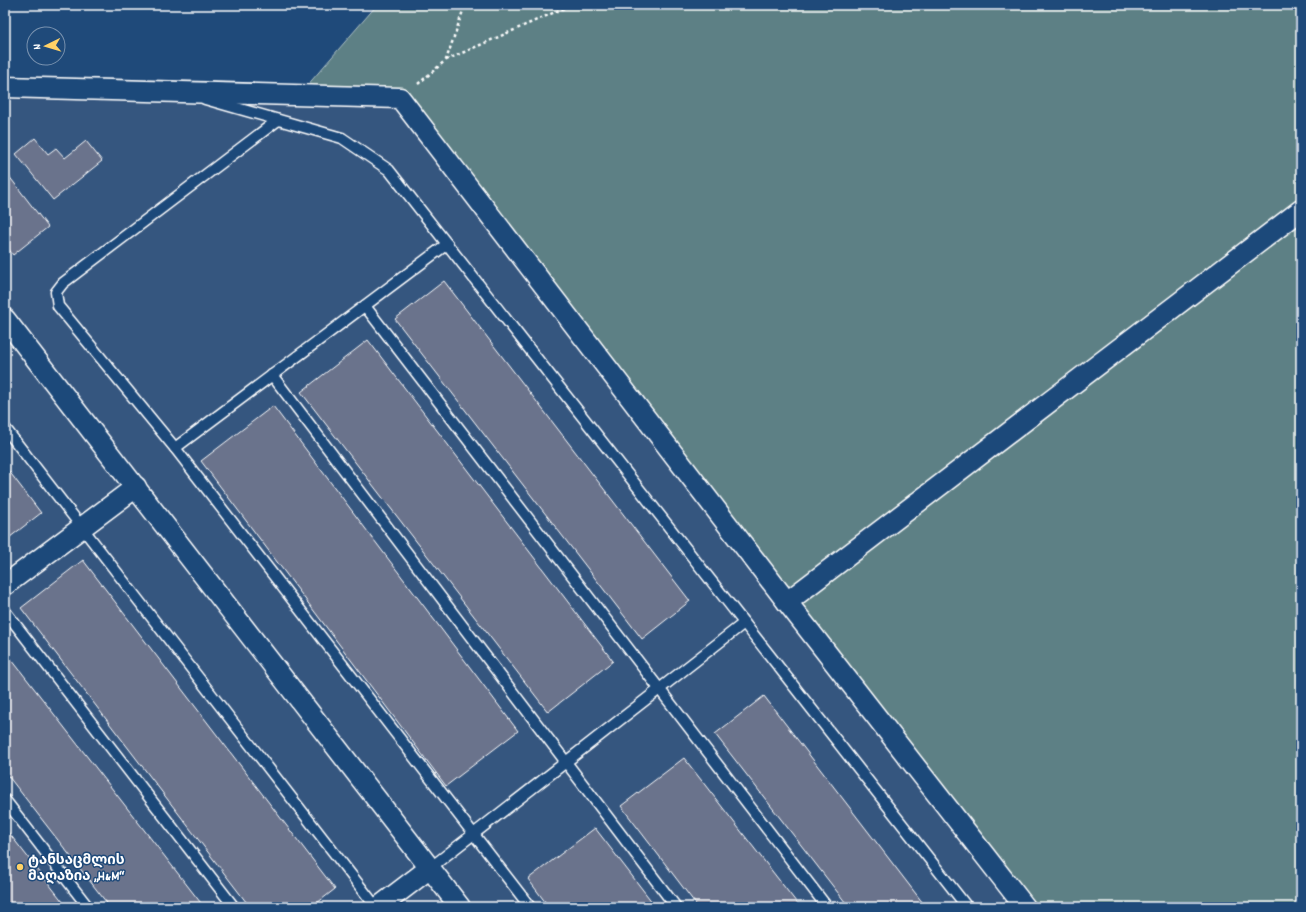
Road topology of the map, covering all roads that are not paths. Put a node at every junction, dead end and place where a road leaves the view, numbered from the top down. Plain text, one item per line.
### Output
1 (5, 87) edge
2 (180, 92) junction
3 (278, 120) junction
4 (1301, 210) edge
5 (446, 244) junction
6 (365, 306) junction
7 (5, 318) edge
8 (272, 375) junction
9 (5, 428) edge
10 (175, 448) junction
11 (136, 488) junction
12 (82, 528) junction
13 (5, 585) edge
14 (787, 602) junction
15 (5, 611) edge
16 (744, 623) junction
17 (659, 689) junction
18 (566, 762) junction
19 (5, 800) edge
20 (474, 834) junction
21 (430, 868) junction
22 (88, 907) edge
23 (234, 907) edge
24 (378, 907) edge
25 (460, 907) edge
26 (530, 907) edge
27 (676, 907) edge
28 (827, 907) edge
29 (967, 907) edge
30 (1025, 907) edge

1 - 2 street
2 - 3 lane
2 - 14 street
3 - 5 lane
3 - 10 lane
4 - 14 street
5 - 6 lane
5 - 16 lane
6 - 8 lane
6 - 17 lane
7 - 11 street
8 - 10 lane
8 - 18 lane
9 - 12 lane
10 - 20 lane
11 - 12 street
11 - 21 street
12 - 13 street
12 - 24 lane
14 - 30 street
15 - 23 lane
16 - 17 lane
16 - 29 lane
17 - 18 lane
17 - 28 lane
18 - 20 lane
18 - 27 lane
19 - 22 lane
20 - 21 lane
20 - 26 lane
21 - 24 street
21 - 25 street

